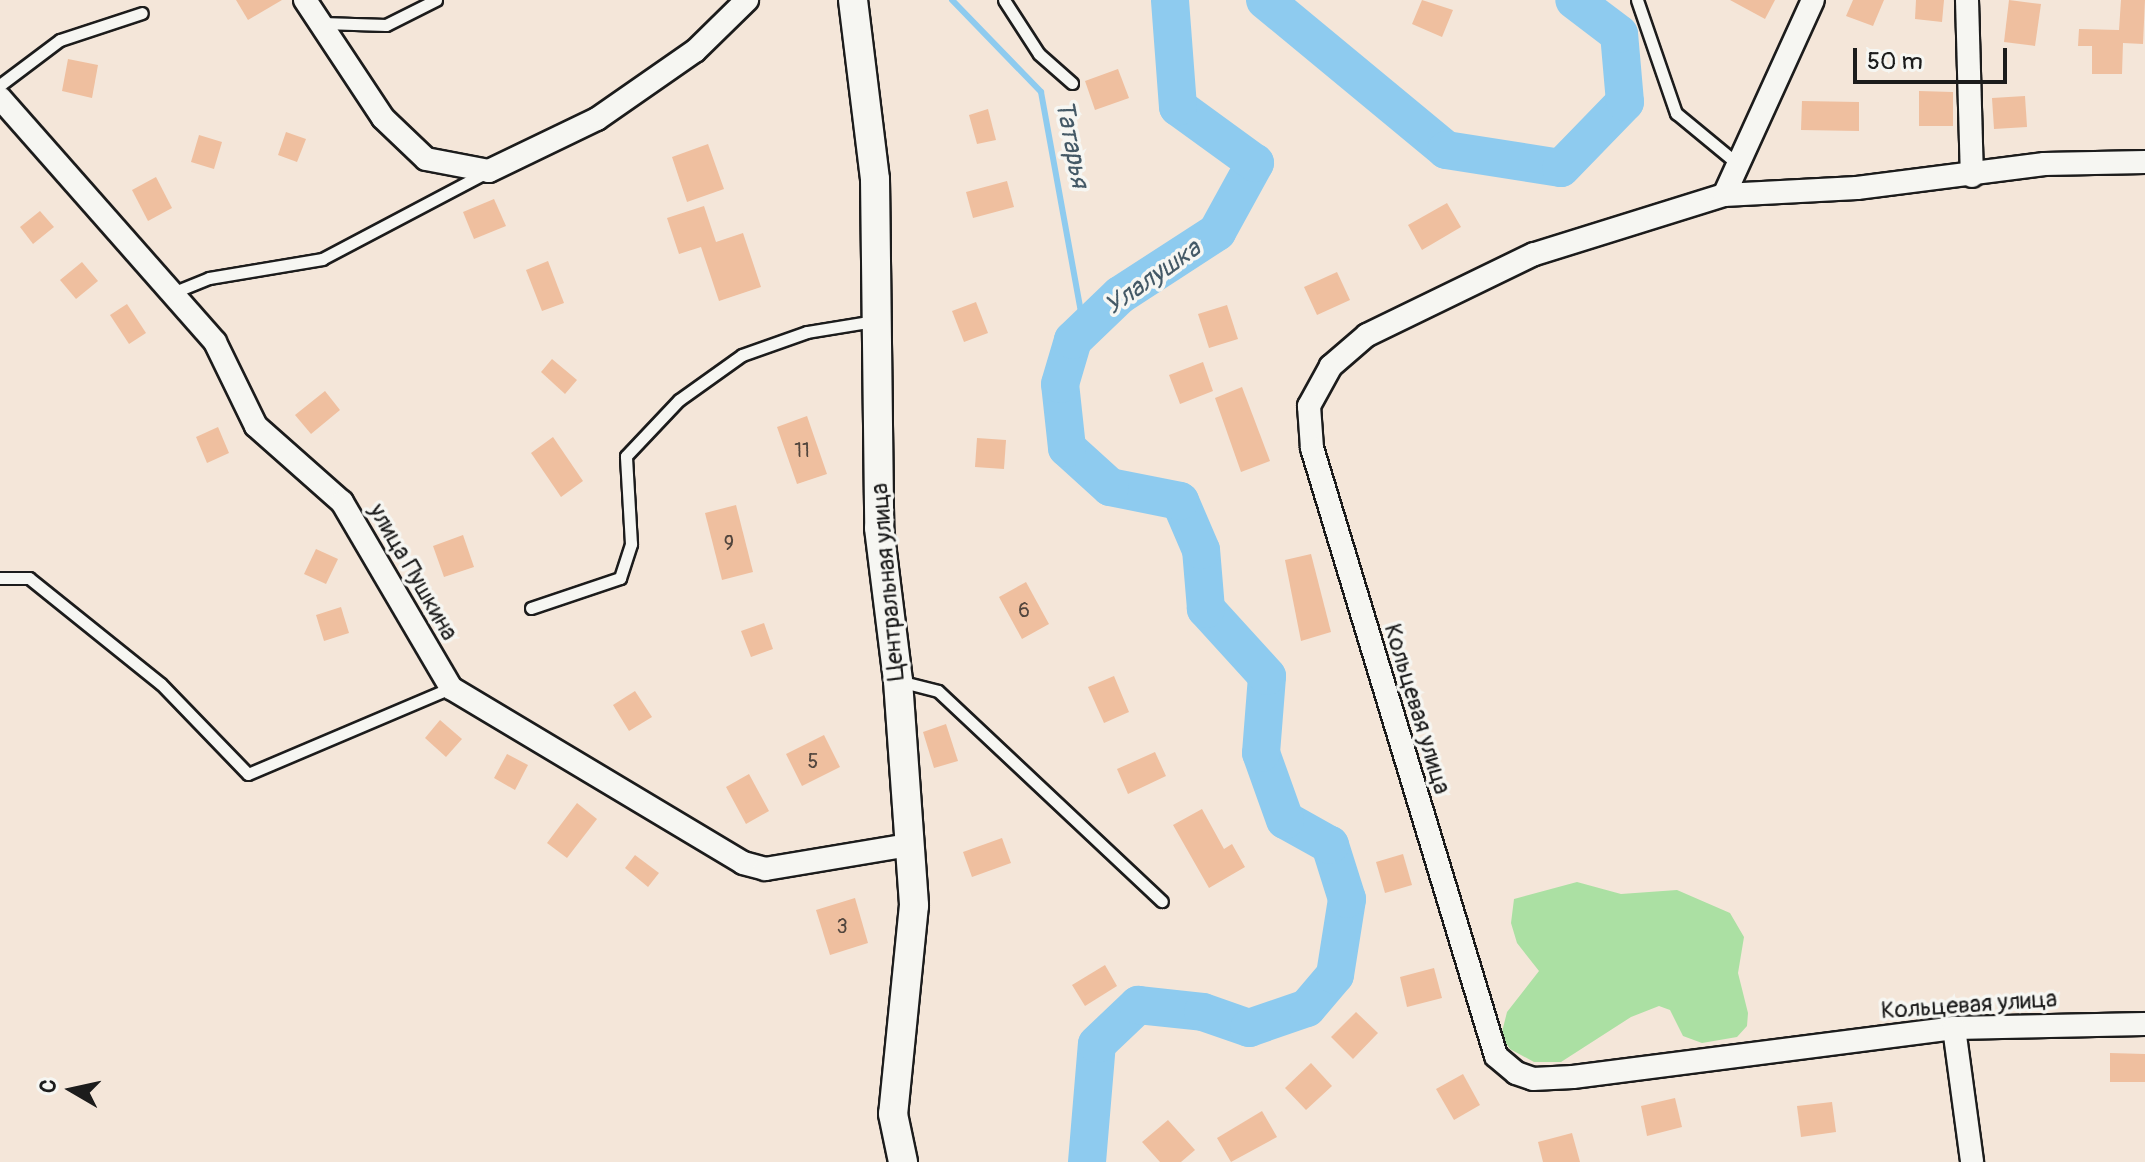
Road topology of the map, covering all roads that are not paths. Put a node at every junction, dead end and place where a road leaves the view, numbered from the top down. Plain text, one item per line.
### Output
1 (305, 0) edge
2 (436, 0) edge
3 (747, 0) edge
4 (853, 0) edge
5 (1004, 0) edge
6 (1637, 0) edge
7 (1813, 0) edge
8 (1967, 0) edge
9 (142, 13) dead end
10 (321, 23) junction
11 (1072, 83) dead end
12 (0, 85) edge
13 (0, 98) edge
14 (2145, 162) edge
15 (1740, 166) junction
16 (489, 171) junction
17 (1972, 176) junction
18 (1724, 195) junction
19 (171, 293) junction
20 (875, 321) junction
21 (0, 578) edge
22 (531, 608) dead end
23 (898, 681) junction
24 (451, 688) junction
25 (909, 845) junction
26 (1162, 901) dead end
27 (2145, 1024) edge
28 (1954, 1028) junction
29 (903, 1162) edge
30 (1972, 1162) edge

1 - 10 street
2 - 10 lane
3 - 16 street
4 - 20 street, Центральная улица
5 - 11 lane
6 - 15 lane
7 - 15 street
8 - 17 street
9 - 12 lane
10 - 16 street
13 - 19 street, улица Пушкина
14 - 17 street, Кольцевая улица
15 - 18 street
16 - 19 lane
17 - 18 street, Кольцевая улица
18 - 28 street, Кольцевая улица
19 - 24 street, улица Пушкина
20 - 22 lane
20 - 23 street, Центральная улица
21 - 24 lane
23 - 25 street, Центральная улица
23 - 26 lane
24 - 25 street, улица Пушкина
25 - 29 street, Центральная улица
27 - 28 street, Кольцевая улица
28 - 30 street

